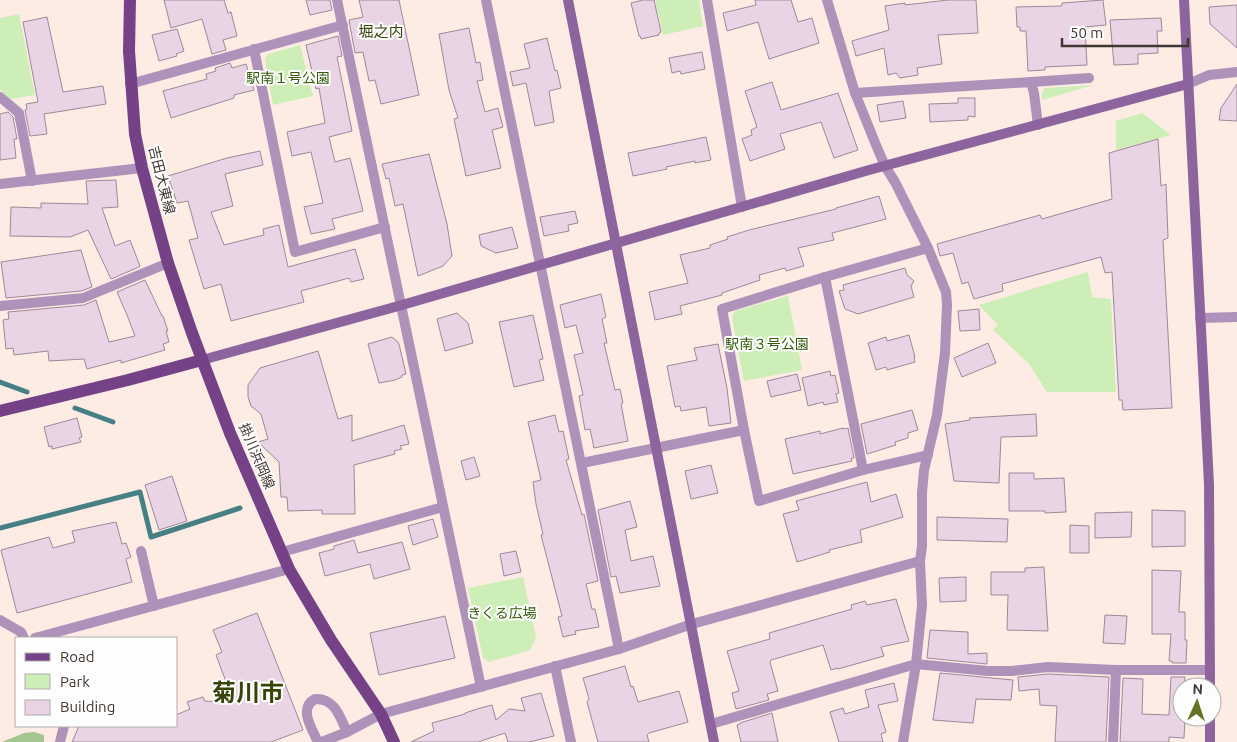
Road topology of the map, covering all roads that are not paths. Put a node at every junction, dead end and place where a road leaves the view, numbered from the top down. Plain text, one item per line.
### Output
1 (130, 0) edge
2 (337, 0) edge
3 (486, 0) edge
4 (568, 0) edge
5 (707, 0) edge
6 (827, 0) edge
7 (1184, 0) edge
8 (342, 25) junction
9 (254, 50) junction
10 (1237, 72) edge
11 (1089, 78) dead end
12 (1031, 82) junction
13 (130, 84) junction
14 (1188, 84) junction
15 (855, 93) junction
16 (0, 97) edge
17 (1038, 125) junction
18 (885, 166) junction
19 (142, 168) junction
20 (32, 181) junction
21 (0, 184) edge
22 (742, 207) junction
23 (385, 227) junction
24 (616, 243) junction
25 (928, 248) junction
26 (168, 263) junction
27 (541, 264) junction
28 (825, 277) junction
29 (402, 305) junction
30 (0, 306) edge
31 (1200, 318) junction
32 (1237, 318) edge
33 (202, 360) junction
34 (0, 411) edge
35 (744, 430) junction
36 (655, 448) junction
37 (928, 455) junction
38 (582, 463) junction
39 (863, 470) junction
40 (443, 507) junction
41 (141, 551) dead end
42 (282, 552) junction
43 (920, 561) junction
44 (289, 569) junction
45 (154, 606) junction
46 (0, 620) edge
47 (692, 624) junction
48 (24, 637) edge
49 (39, 637) edge
50 (619, 649) junction
51 (916, 664) junction
52 (555, 666) junction
53 (1116, 670) junction
54 (1210, 670) junction
55 (1210, 677) edge
56 (481, 688) junction
57 (381, 714) junction
58 (711, 724) junction
59 (64, 727) edge
60 (1210, 727) edge
61 (347, 732) junction
62 (60, 742) edge
63 (318, 742) edge
64 (322, 742) edge
65 (394, 742) edge
66 (571, 742) edge
67 (714, 742) edge
68 (903, 742) edge
69 (1113, 742) edge
70 (1210, 742) edge

1 - 13 main road, 吉田大東線
2 - 8 street
3 - 27 street
4 - 24 street
5 - 22 street
6 - 15 street
7 - 14 street
8 - 9 street
8 - 23 street
9 - 13 street
9 - 23 street
10 - 14 street
11 - 12 street
12 - 15 street
12 - 17 street
13 - 19 main road, 吉田大東線
14 - 17 street
14 - 31 street
15 - 18 street
16 - 20 street
17 - 18 street
18 - 22 street
18 - 25 street
19 - 20 street
19 - 26 main road, 吉田大東線
20 - 21 street
22 - 24 street
23 - 29 street
24 - 27 street
24 - 36 street
25 - 28 street
25 - 37 street
26 - 30 street
26 - 33 main road, 吉田大東線
27 - 29 street
27 - 38 street
28 - 35 street
28 - 39 street
29 - 33 street
29 - 40 street
31 - 32 street
31 - 54 street
33 - 34 main road
33 - 42 main road, 掛川浜岡線
35 - 36 street
35 - 39 street
36 - 38 street
36 - 47 street
37 - 39 street
37 - 43 street
38 - 50 street
40 - 42 street
40 - 56 street
41 - 45 street
42 - 44 main road, 掛川浜岡線
43 - 47 street
43 - 51 street
44 - 45 street
44 - 57 main road, 掛川浜岡線
45 - 49 street
46 - 48 street
47 - 50 street
47 - 58 street
50 - 52 street
51 - 53 street
51 - 58 street
51 - 68 street
52 - 56 street
52 - 66 street
53 - 54 street
53 - 69 street
54 - 55 street
56 - 57 street
57 - 61 street
57 - 65 main road, 掛川浜岡線
58 - 67 street
59 - 62 street
60 - 70 street
61 - 63 street
61 - 64 street

